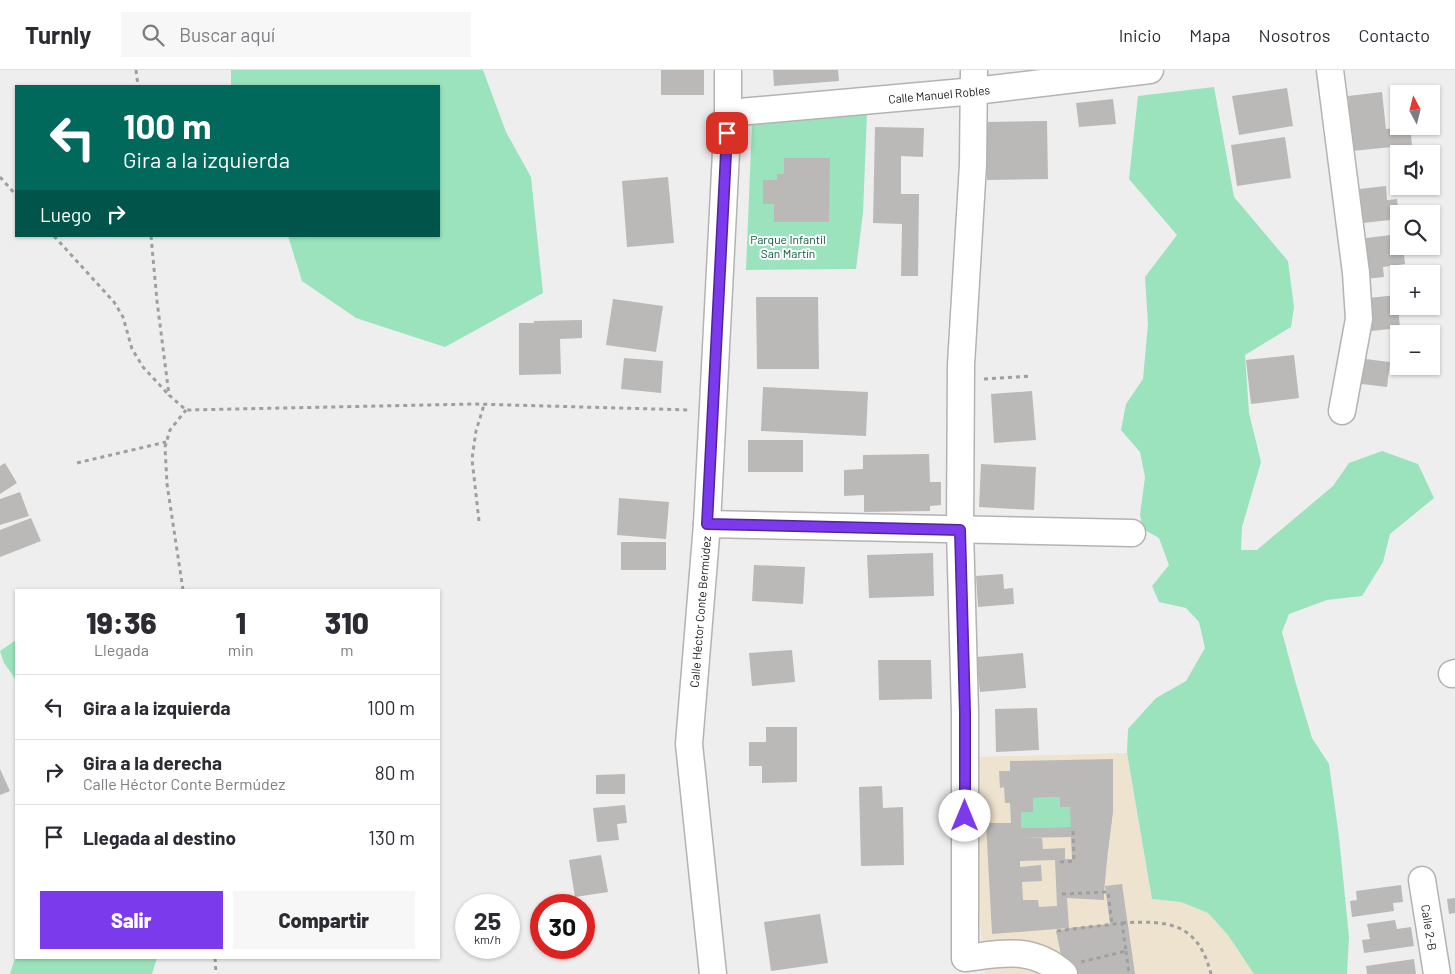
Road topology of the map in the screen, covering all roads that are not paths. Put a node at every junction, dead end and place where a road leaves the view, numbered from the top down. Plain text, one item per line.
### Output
1 (728, 70) edge
2 (1150, 70) edge
3 (1330, 70) edge
4 (975, 81) edge
5 (728, 113) junction
6 (1342, 411) dead end
7 (707, 524) junction
8 (960, 530) junction
9 (1132, 533) dead end
10 (1422, 880) dead end
11 (1008, 963) edge
12 (1071, 968) edge
13 (713, 974) edge
14 (1437, 974) edge

1 - 5 street, Calle Héctor Conte Bermúdez
2 - 4 street, Calle Manuel Robles
3 - 6 street
4 - 5 street, Calle Manuel Robles
4 - 8 street
5 - 7 street, Calle Héctor Conte Bermúdez
7 - 8 street
7 - 13 street, Calle Héctor Conte Bermúdez
8 - 9 street
8 - 11 street
10 - 14 street, Calle 2-B
11 - 12 street

